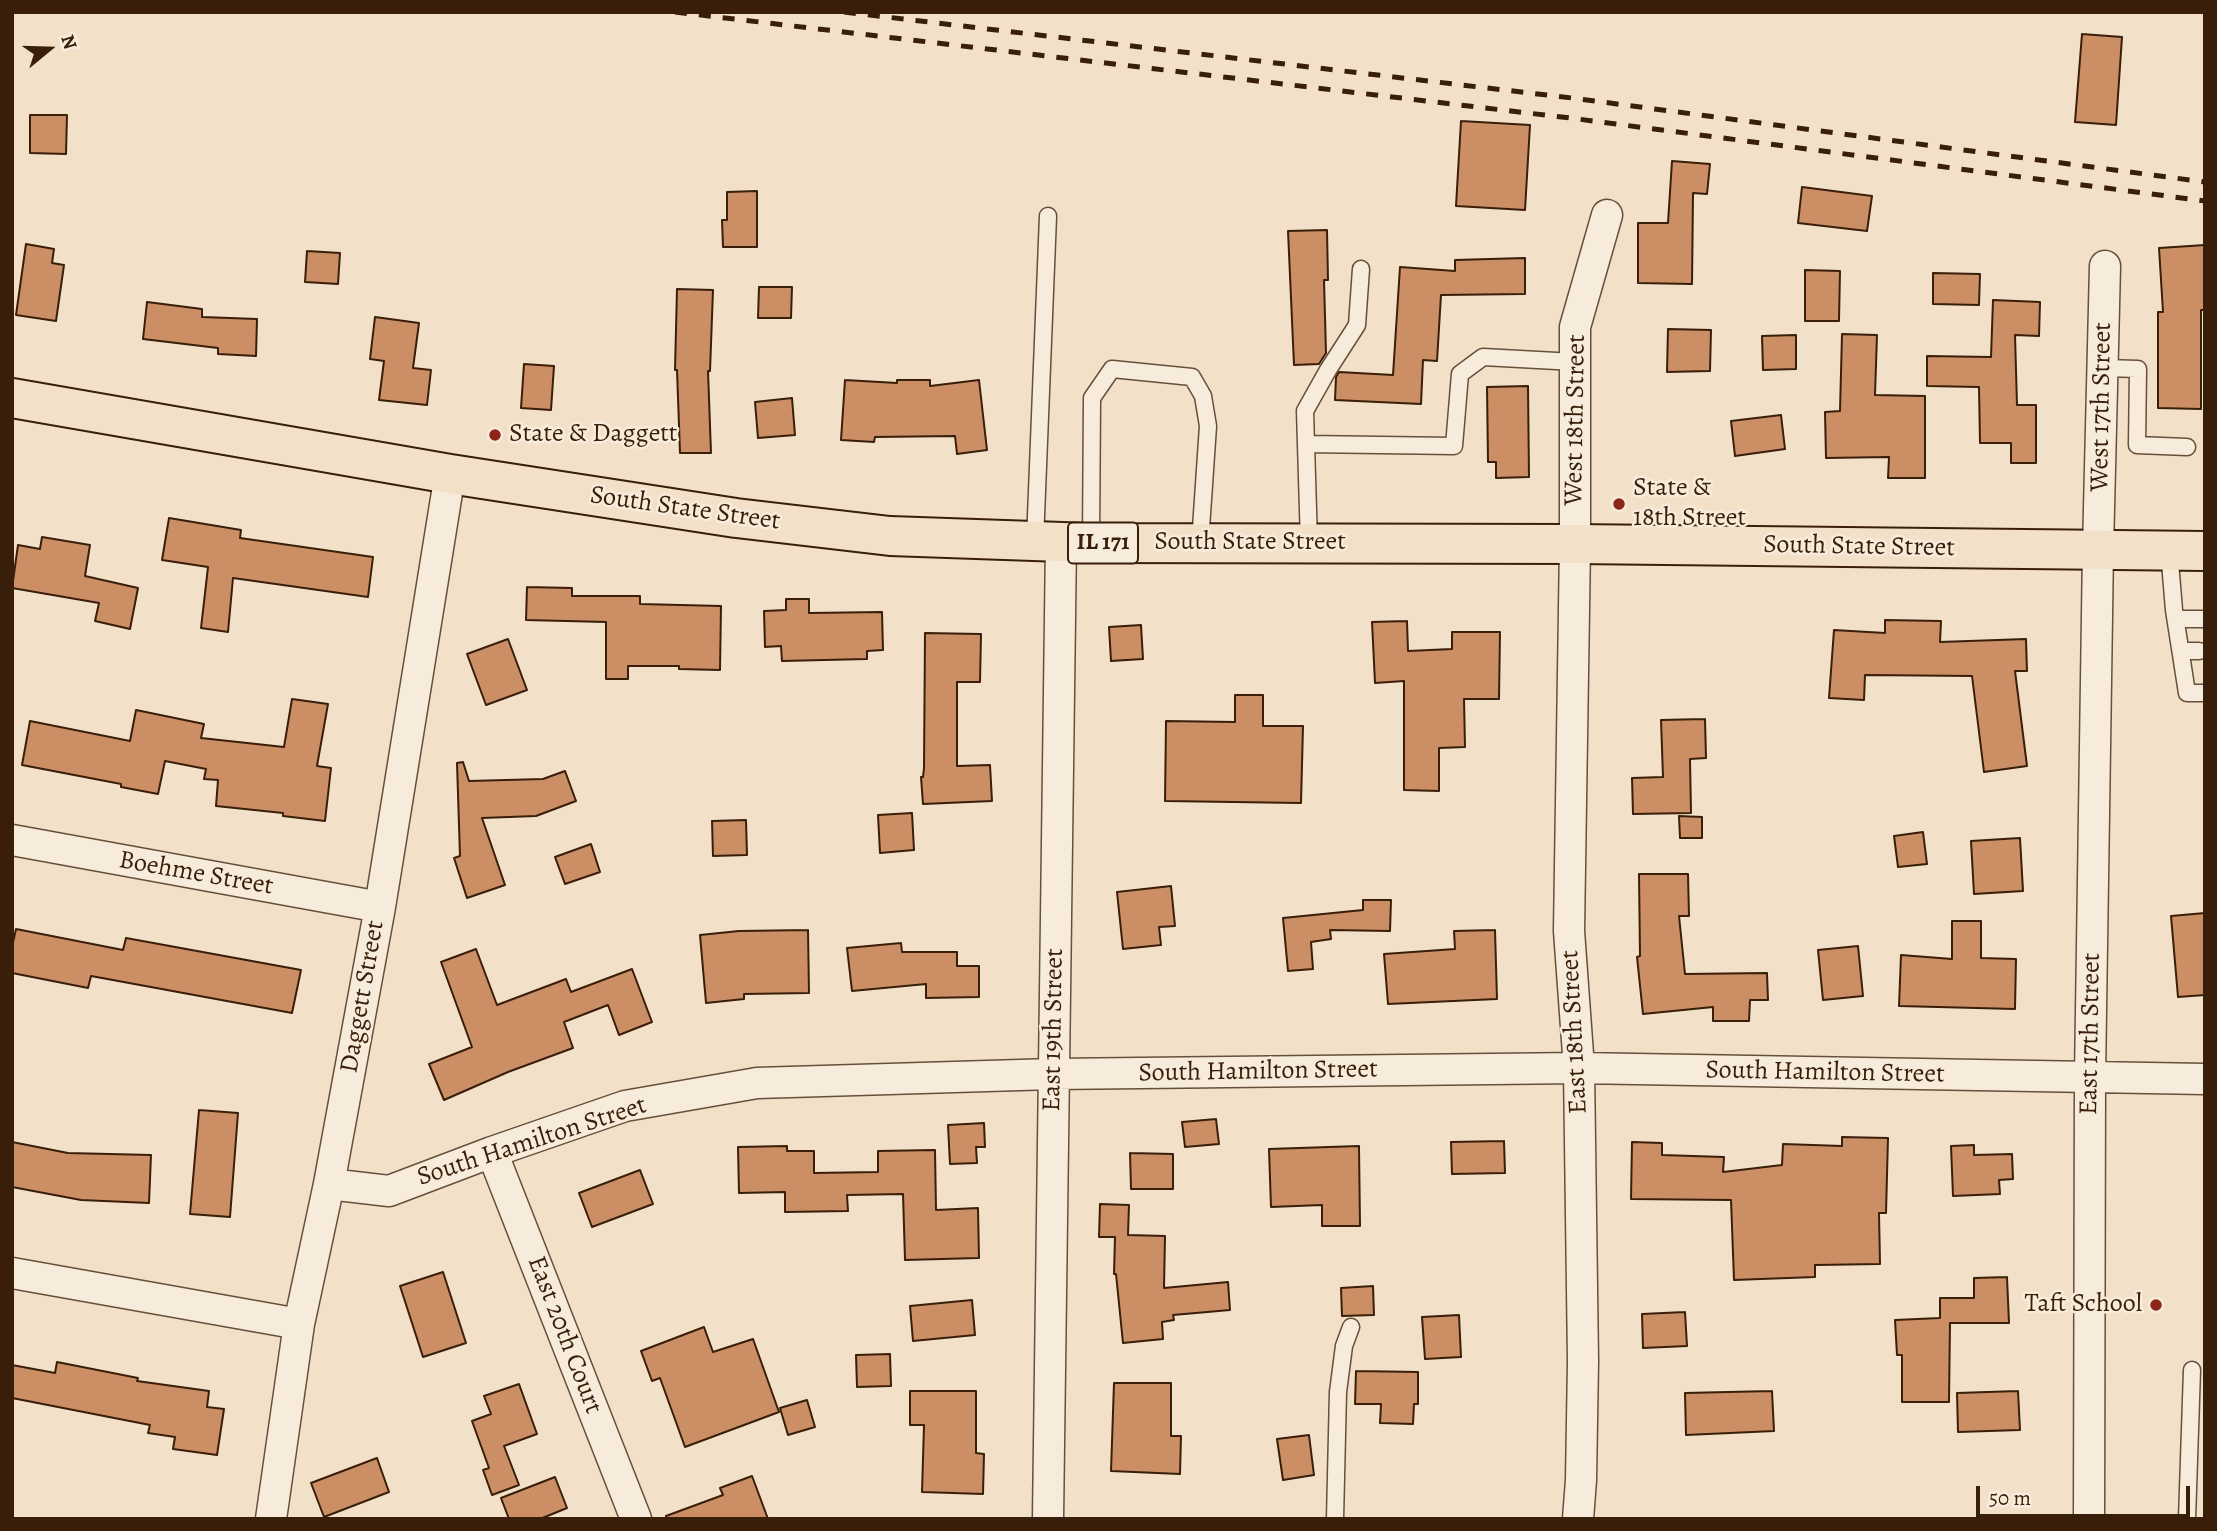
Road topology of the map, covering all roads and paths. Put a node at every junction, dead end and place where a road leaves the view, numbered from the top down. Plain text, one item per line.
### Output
1 (1607, 215) dead end
2 (1048, 216) dead end
3 (2105, 266) dead end
4 (1361, 269) dead end
5 (1575, 362) junction
6 (2103, 368) junction
7 (12, 398) edge
8 (1306, 444) junction
9 (2187, 447) dead end
10 (450, 474) junction
11 (1062, 542) junction
12 (1200, 543) junction
13 (1309, 543) junction
14 (1575, 544) junction
15 (2098, 549) junction
16 (2187, 550) edge
17 (2176, 619) junction
18 (2205, 619) edge
19 (2180, 651) junction
20 (2199, 651) dead end
21 (2205, 693) edge
22 (12, 841) edge
23 (380, 907) junction
24 (1579, 1068) junction
25 (1054, 1074) junction
26 (2090, 1077) junction
27 (2205, 1079) edge
28 (492, 1152) junction
29 (329, 1184) junction
30 (12, 1273) edge
31 (299, 1324) junction
32 (1352, 1327) dead end
33 (2192, 1370) dead end
34 (271, 1519) edge
35 (636, 1519) edge
36 (1048, 1519) edge
37 (1335, 1519) edge
38 (1578, 1519) edge
39 (2089, 1519) edge
40 (2187, 1519) edge

1 - 5 street, West 18th Street
2 - 11 lane
3 - 6 street, West 17th Street
4 - 8 lane
5 - 8 lane
5 - 14 street, West 18th Street
6 - 9 lane
6 - 15 street, West 17th Street
7 - 10 main road, South State Street / IL 171
8 - 13 lane
10 - 11 main road, South State Street / IL 171
10 - 23 street, Daggett Street
11 - 12 main road, South State Street / IL 171
11 - 12 lane
11 - 25 street, East 19th Street
12 - 13 main road, South State Street / IL 171
13 - 14 main road, South State Street / IL 171
14 - 15 main road, South State Street / IL 171
14 - 24 street, East 18th Street
15 - 16 main road, South State Street / IL 171
15 - 26 street, East 17th Street
16 - 17 lane
17 - 18 lane
17 - 19 lane
19 - 20 lane
19 - 21 lane
22 - 23 street, Boehme Street
23 - 29 street, Daggett Street
24 - 25 street, South Hamilton Street
24 - 26 street, South Hamilton Street
24 - 38 street, East 18th Street
25 - 28 street, South Hamilton Street
25 - 36 street, East 19th Street
26 - 27 street, South Hamilton Street
26 - 39 street, East 17th Street
28 - 29 street, South Hamilton Street
28 - 35 street, East 20th Court
29 - 31 street, Daggett Street
30 - 31 street
31 - 34 street, Daggett Street
32 - 37 lane
33 - 40 lane

